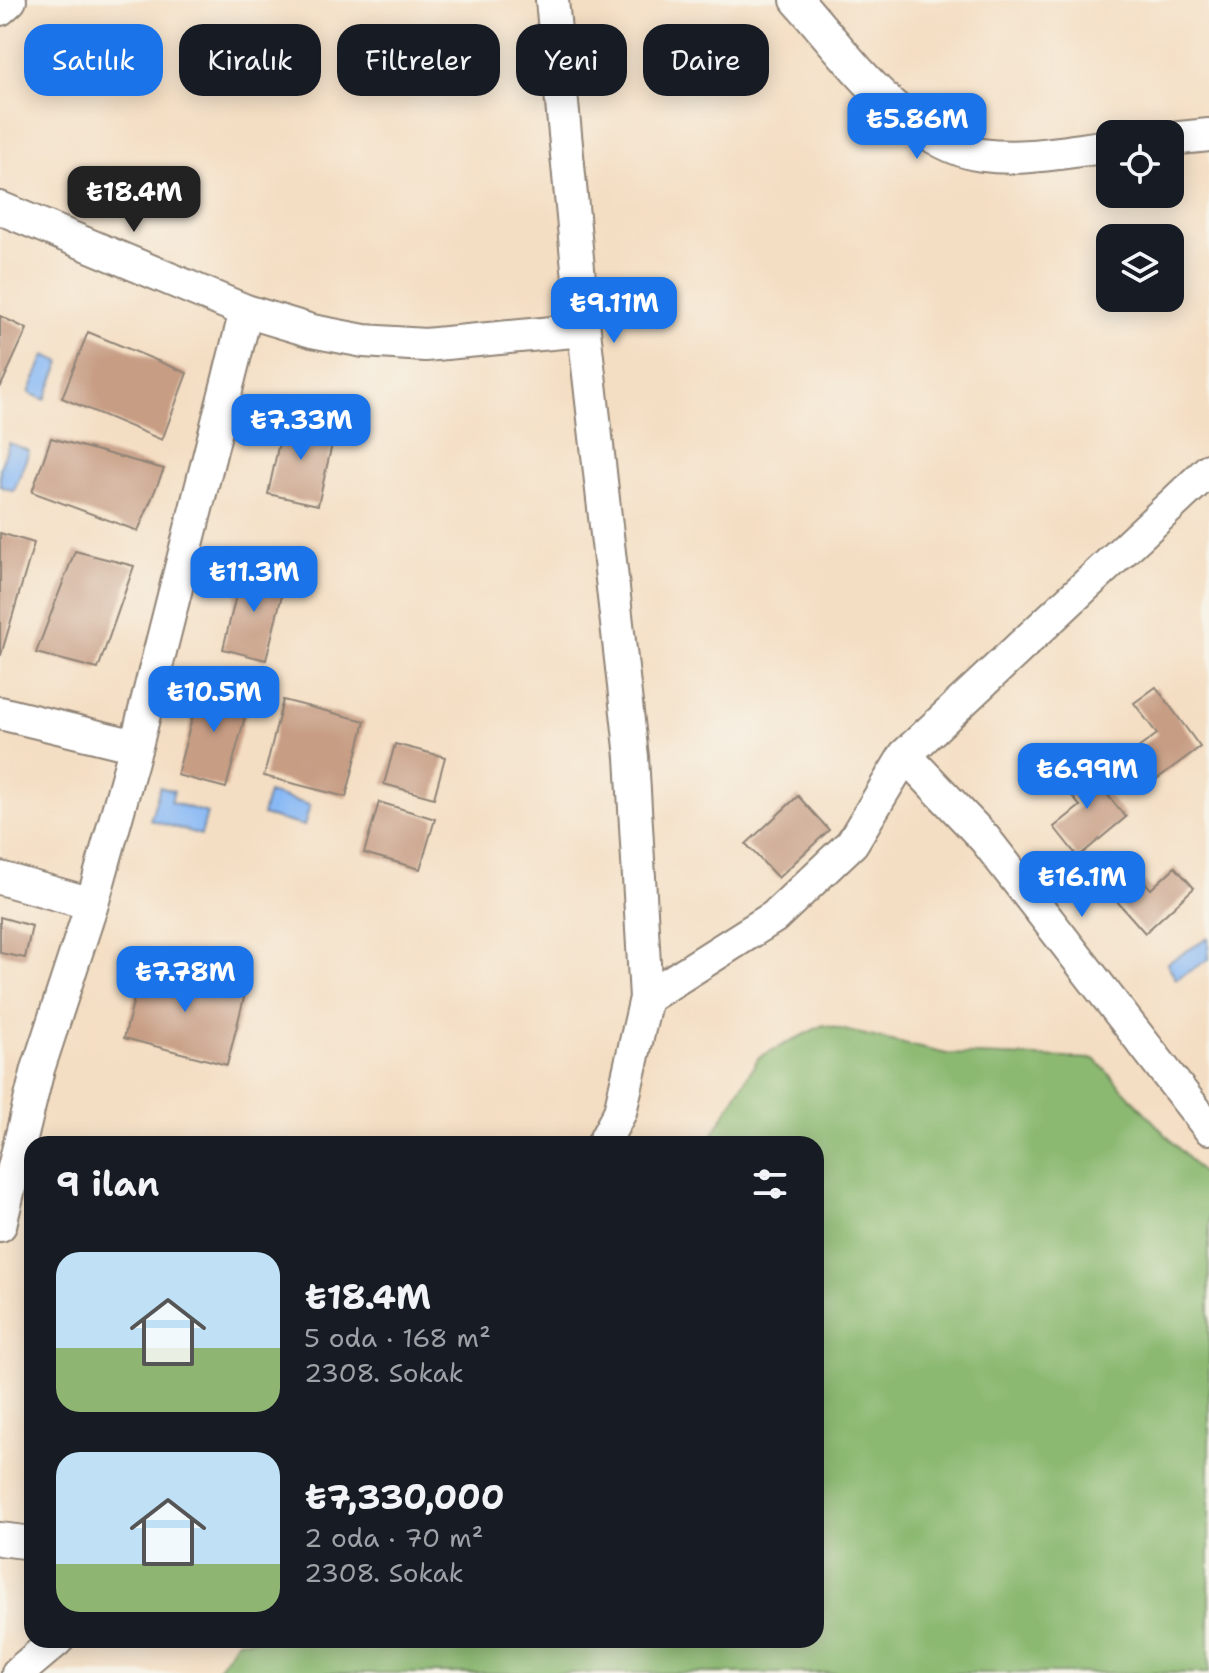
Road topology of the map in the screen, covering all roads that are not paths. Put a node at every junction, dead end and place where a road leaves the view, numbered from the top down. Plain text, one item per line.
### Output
1 (10, 0) edge
2 (552, 0) edge
3 (797, 0) edge
4 (0, 9) edge
5 (1209, 135) edge
6 (1184, 138) edge
7 (1096, 148) edge
8 (0, 208) edge
9 (246, 311) junction
10 (584, 330) junction
11 (1209, 470) edge
12 (0, 713) edge
13 (136, 746) junction
14 (905, 755) junction
15 (0, 878) edge
16 (92, 904) junction
17 (646, 998) junction
18 (1209, 1128) edge
19 (607, 1136) edge
20 (0, 1225) edge
21 (0, 1539) edge
22 (24, 1542) edge
23 (48, 1648) edge
24 (18, 1673) edge

1 - 4 street
2 - 10 street
3 - 7 street
5 - 6 street
8 - 9 street
9 - 10 street
9 - 13 street
10 - 17 street
11 - 14 street
12 - 13 street
13 - 16 street
14 - 17 street
14 - 18 street
15 - 16 street
16 - 20 street
17 - 19 street
21 - 22 street
23 - 24 street

